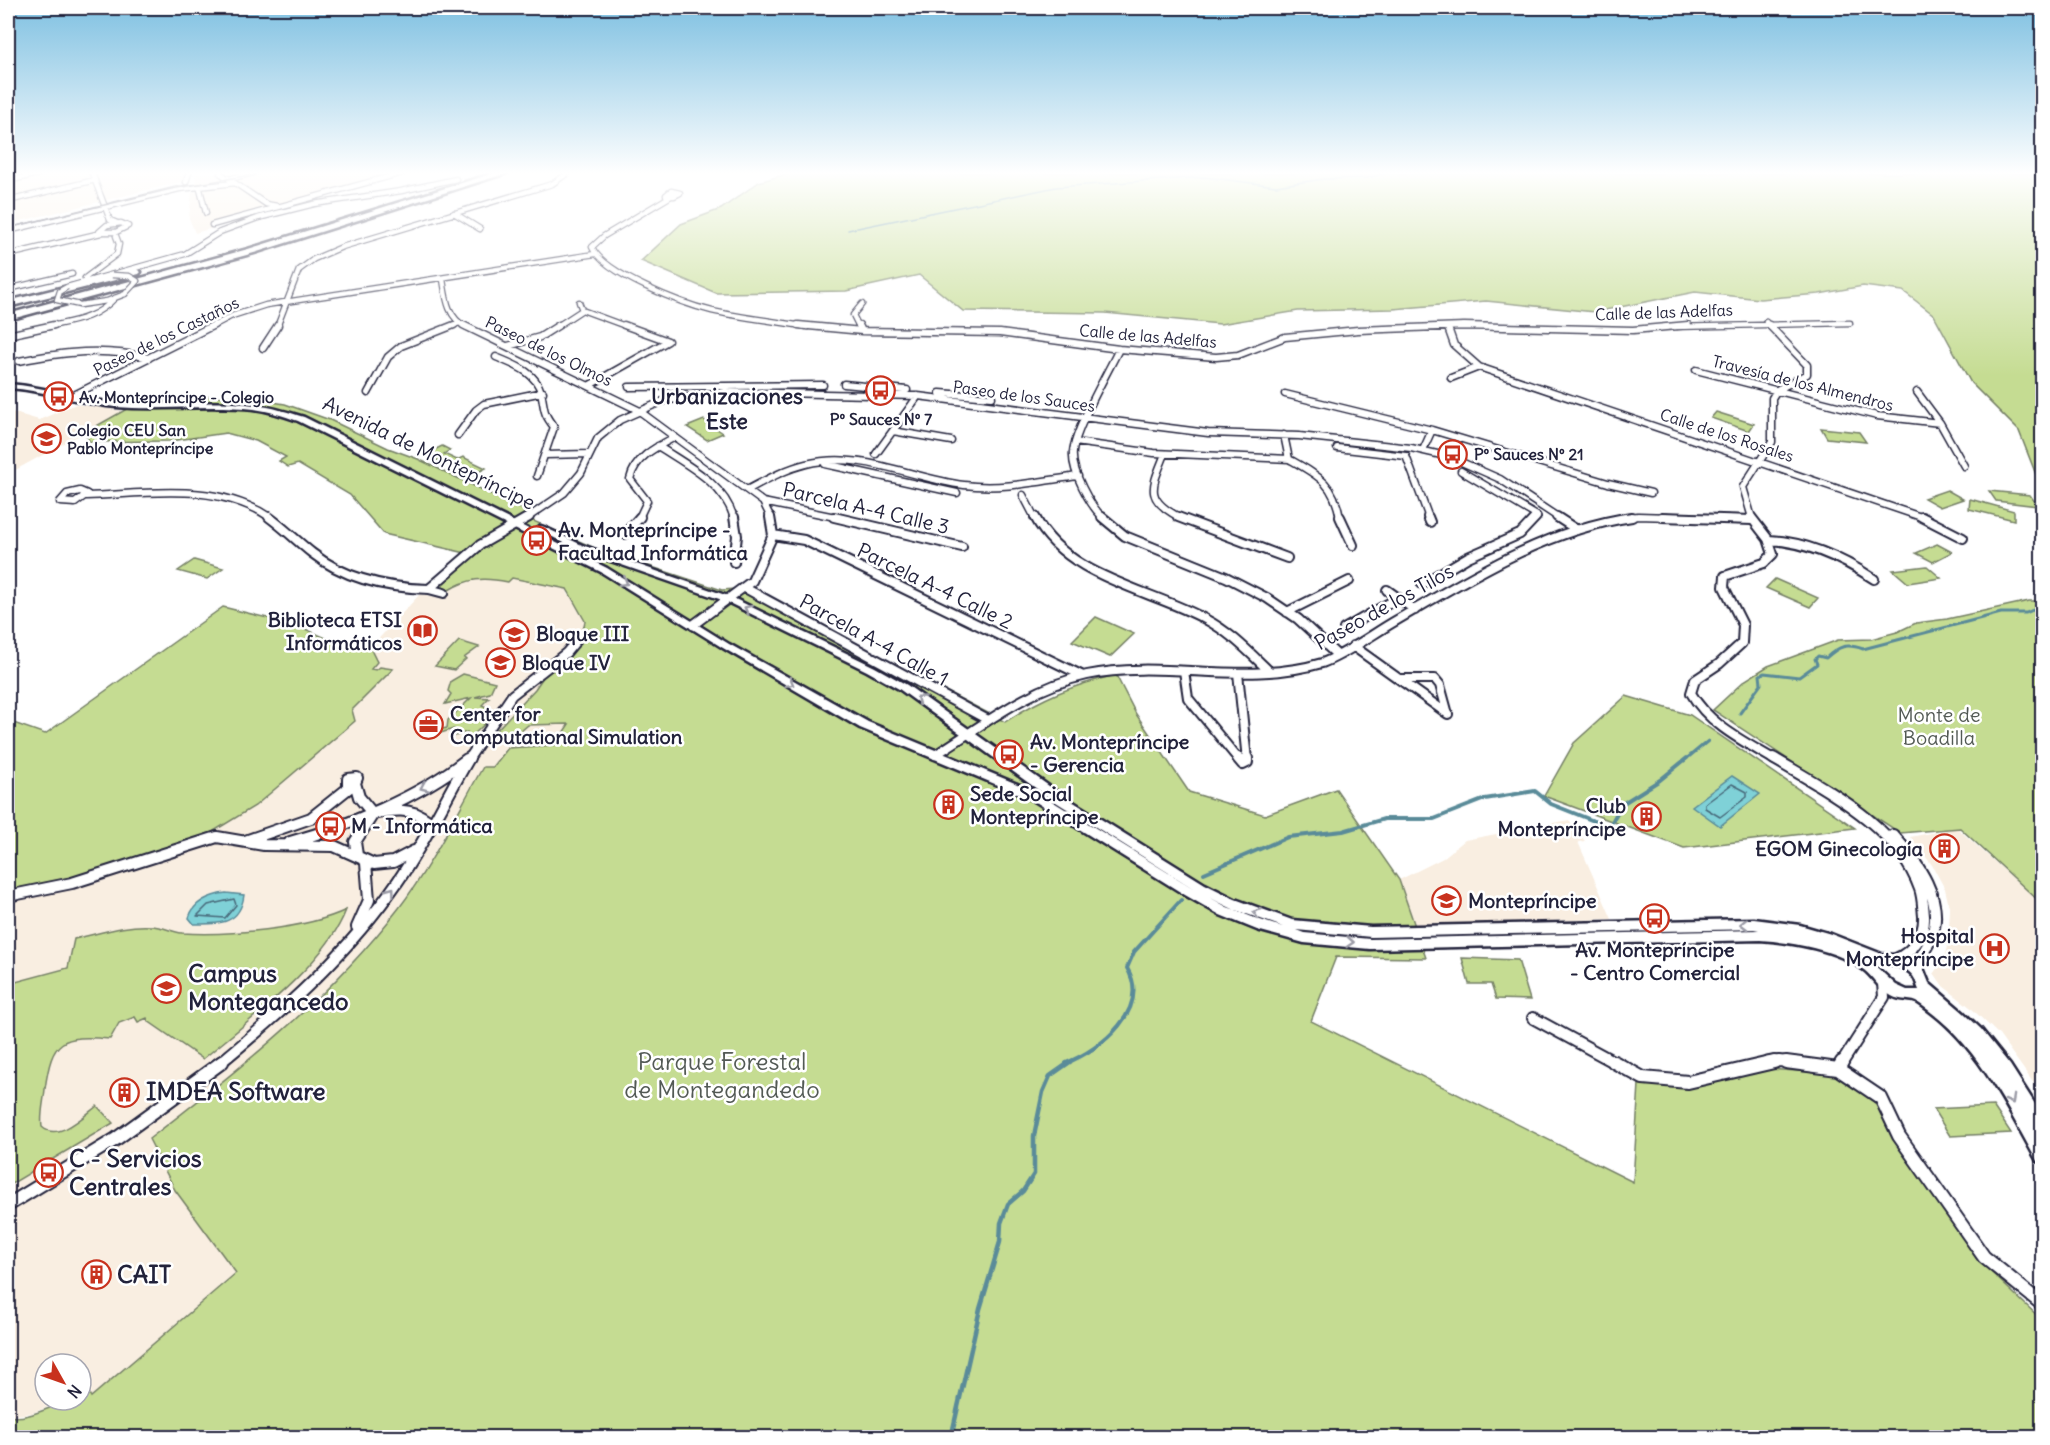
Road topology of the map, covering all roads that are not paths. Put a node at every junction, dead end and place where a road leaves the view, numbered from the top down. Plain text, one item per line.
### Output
1 (72, 240) edge
2 (117, 240) edge
3 (207, 240) edge
4 (256, 240) edge
5 (270, 240) edge
6 (288, 240) edge
7 (299, 240) edge
8 (303, 240) edge
9 (364, 240) edge
10 (597, 240) edge
11 (594, 251) junction
12 (8, 255) edge
13 (114, 257) junction
14 (147, 265) junction
15 (100, 267) junction
16 (105, 275) junction
17 (112, 275) junction
18 (443, 279) junction
19 (73, 281) junction
20 (8, 289) edge
21 (8, 296) edge
22 (120, 296) junction
23 (288, 300) junction
24 (579, 302) dead end
25 (89, 304) junction
26 (862, 304) dead end
27 (108, 306) junction
28 (8, 308) edge
29 (582, 310) junction
30 (1766, 322) junction
31 (8, 323) edge
32 (459, 323) junction
33 (1850, 323) dead end
34 (1448, 328) junction
35 (862, 331) junction
36 (8, 335) edge
37 (508, 346) junction
38 (262, 348) dead end
39 (1119, 349) junction
40 (527, 355) junction
41 (496, 357) dead end
42 (149, 358) junction
43 (19, 361) dead end
44 (511, 363) junction
45 (1479, 367) junction
46 (1696, 370) dead end
47 (1451, 378) dead end
48 (8, 384) edge
49 (844, 384) dead end
50 (590, 385) junction
51 (823, 385) dead end
52 (871, 386) junction
53 (629, 387) dead end
54 (703, 390) junction
55 (1775, 391) junction
56 (543, 392) junction
57 (1917, 392) dead end
58 (368, 393) dead end
59 (867, 394) junction
60 (1285, 394) dead end
61 (74, 395) junction
62 (918, 396) junction
63 (986, 399) junction
64 (657, 403) junction
65 (627, 404) junction
66 (638, 410) junction
67 (651, 419) junction
68 (1084, 419) junction
69 (620, 420) junction
70 (1940, 423) junction
71 (1432, 430) junction
72 (893, 431) junction
73 (458, 435) dead end
74 (1284, 435) junction
75 (675, 437) junction
76 (951, 441) dead end
77 (1075, 442) junction
78 (658, 446) junction
79 (1337, 448) dead end
80 (1411, 448) junction
81 (1423, 450) junction
82 (588, 454) junction
83 (876, 454) dead end
84 (1165, 454) junction
85 (544, 455) junction
86 (1406, 456) junction
87 (1288, 459) junction
88 (1762, 460) junction
89 (816, 461) junction
90 (1964, 466) dead end
91 (1461, 471) dead end
92 (537, 476) dead end
93 (1078, 476) junction
94 (1500, 479) junction
95 (1488, 485) junction
96 (747, 490) junction
97 (957, 493) dead end
98 (1651, 493) dead end
99 (1023, 495) dead end
100 (86, 496) dead end
101 (763, 502) junction
102 (1752, 520) junction
103 (1430, 522) dead end
104 (520, 523) junction
105 (1577, 530) junction
106 (626, 534) dead end
107 (773, 534) junction
108 (1963, 538) dead end
109 (1770, 540) junction
110 (1353, 545) dead end
111 (963, 547) dead end
112 (1468, 557) junction
113 (1287, 558) dead end
114 (734, 561) dead end
115 (1485, 569) junction
116 (1874, 579) dead end
117 (1349, 581) dead end
118 (1422, 584) dead end
119 (745, 588) junction
120 (429, 589) junction
121 (1387, 590) dead end
122 (444, 593) dead end
123 (1398, 598) junction
124 (728, 599) junction
125 (1415, 610) junction
126 (1287, 612) junction
127 (693, 625) junction
128 (1344, 629) dead end
129 (576, 641) dead end
130 (1353, 646) junction
131 (1337, 655) junction
132 (1184, 671) junction
133 (1269, 671) junction
134 (1238, 673) junction
135 (1081, 675) junction
136 (1398, 679) junction
137 (1706, 714) junction
138 (988, 720) junction
139 (967, 734) junction
140 (935, 755) junction
141 (471, 756) junction
142 (399, 811) junction
143 (373, 813) junction
144 (365, 828) junction
145 (428, 833) junction
146 (243, 841) junction
147 (272, 846) junction
148 (419, 847) junction
149 (357, 855) junction
150 (366, 863) junction
151 (8, 896) edge
152 (340, 952) junction
153 (1896, 959) junction
154 (1878, 964) junction
155 (1918, 972) junction
156 (1888, 991) junction
157 (1921, 991) junction
158 (1533, 1018) dead end
159 (1838, 1069) junction
160 (2043, 1128) edge
161 (2043, 1156) edge
162 (8, 1205) edge
163 (2043, 1304) edge

1 - 12 street
2 - 13 street
3 - 14 street
4 - 28 highway
5 - 28 highway
6 - 31 highway
7 - 31 highway
8 - 22 highway
9 - 23 street
10 - 11 street
11 - 18 street, Paseo de los Castaños
11 - 35 street, Calle de las Adelfas
13 - 14 street
13 - 15 street
14 - 17 street
15 - 16 street
15 - 19 street
16 - 17 street
16 - 19 street
17 - 22 street, bridge
18 - 23 street, Paseo de los Castaños
18 - 32 street, Paseo de los Olmos
19 - 20 street
19 - 21 highway
19 - 25 street, bridge
22 - 25 street
22 - 27 street
23 - 38 street
23 - 42 street, Paseo de los Castaños
24 - 29 street
25 - 27 street
25 - 31 highway
26 - 35 street
27 - 36 street
29 - 37 street
29 - 50 street
30 - 33 street, Calle de las Adelfas
30 - 34 street, Calle de las Adelfas
30 - 55 street
32 - 37 street, Paseo de los Olmos
32 - 58 street, Paseo de los Olmos
34 - 39 street, Calle de las Adelfas
34 - 45 street, Calle de los Rosales
35 - 39 street, Calle de las Adelfas
37 - 40 street, Paseo de los Olmos
39 - 68 street
40 - 44 street
40 - 50 street, Paseo de los Olmos
41 - 44 street
42 - 43 street
42 - 61 street, Paseo de los Castaños
44 - 56 street
45 - 47 street
45 - 88 street, Calle de los Rosales
46 - 55 street, Travesía de los Almendros
48 - 61 street, Avenida de Montepríncipe
49 - 52 street
50 - 65 street, Paseo de los Olmos
51 - 54 street
52 - 59 street
52 - 63 street
53 - 54 street
54 - 59 street, Paseo de los Sauces
54 - 64 street, Paseo de los Sauces
55 - 70 street, Travesía de los Almendros
55 - 88 street
56 - 73 street
56 - 85 street
57 - 70 street, Travesía de los Almendros
59 - 62 street, Paseo de los Sauces
60 - 71 street
61 - 104 street, Avenida de Montepríncipe
62 - 63 street, Paseo de los Sauces
62 - 72 street
63 - 68 street, Paseo de los Sauces
64 - 65 street, Paseo de los Olmos
64 - 66 street, Paseo de los Sauces
64 - 67 street
65 - 66 street, Paseo de los Olmos
65 - 69 street, Paseo de los Olmos
66 - 67 street, Paseo de los Olmos
66 - 69 street, Paseo de los Sauces
67 - 69 street
67 - 75 street, Paseo de los Olmos
68 - 74 street, Paseo de los Sauces
68 - 77 street
69 - 82 street, Paseo de los Sauces
70 - 90 street, Travesía de los Almendros
71 - 81 street
71 - 98 street
72 - 76 street
72 - 83 street
74 - 80 street, Paseo de los Sauces
74 - 87 street
75 - 78 street
75 - 96 street, Paseo de los Olmos
77 - 84 street
77 - 93 street
78 - 106 street
78 - 114 street
79 - 86 street
80 - 81 street, Paseo de los Sauces
80 - 86 street
81 - 94 street, Paseo de los Sauces
82 - 85 street
82 - 104 street, Paseo de los Sauces
84 - 87 street
84 - 113 street
85 - 92 street
86 - 103 street
87 - 110 street
88 - 102 street
88 - 108 street, Calle de los Rosales
89 - 93 street
89 - 96 street
89 - 97 street
91 - 95 street
93 - 126 street
94 - 95 street
94 - 105 street, Paseo de los Sauces
95 - 112 street
96 - 101 street, Paseo de los Olmos
99 - 133 street
100 - 120 street
101 - 107 street
101 - 111 street, Parcela A-4 Calle 3
102 - 105 street, Paseo de los Tilos
102 - 109 street
104 - 120 street, Paseo de los Sauces
104 - 124 street, Avenida de Montepríncipe
104 -> 127 street, Avenida de Montepríncipe
105 - 115 street, Paseo de los Tilos
107 - 119 street
107 - 135 street, Parcela A-4 Calle 2
109 - 116 street
109 - 137 street
112 - 115 street
112 - 118 street
115 - 125 street, Paseo de los Tilos
117 - 126 street
119 - 124 street
119 - 138 street, Parcela A-4 Calle 1
120 - 122 street
121 - 123 street
123 - 125 street
123 - 128 street
124 - 127 street
139 -> 124 street, Avenida de Montepríncipe
125 - 130 street, Paseo de los Tilos
126 - 131 street
127 -> 140 street, Avenida de Montepríncipe
129 - 141 street
130 - 131 street, Paseo de los Tilos
130 - 136 street
131 - 133 street, Paseo de los Tilos
132 - 134 street, Paseo de los Tilos
132 - 134 street
132 - 135 street, Paseo de los Tilos
133 - 134 street, Paseo de los Tilos
135 - 138 street, Paseo de los Tilos
136 - 136 street
137 - 153 street
137 - 155 street
138 - 139 street, Paseo de los Tilos
139 - 140 street, Paseo de los Tilos
154 -> 139 street, Avenida de Montepríncipe
140 -> 154 street, Avenida de Montepríncipe
141 -> 143 street
141 - 145 street
142 - 143 street
142 - 144 street
142 - 145 street
143 - 144 street
143 - 146 street
143 - 147 street
144 - 149 street
145 - 148 street
146 - 147 street
146 - 151 street
147 - 149 street
148 - 150 street
152 -> 148 street
149 - 150 street
150 - 152 street
152 - 162 street
153 - 154 street, Avenida de Montepríncipe
153 - 155 street
154 - 156 street
155 - 157 street
156 - 157 street
156 - 159 street
157 - 160 street
157 -> 161 street
158 - 159 street
159 - 163 street

